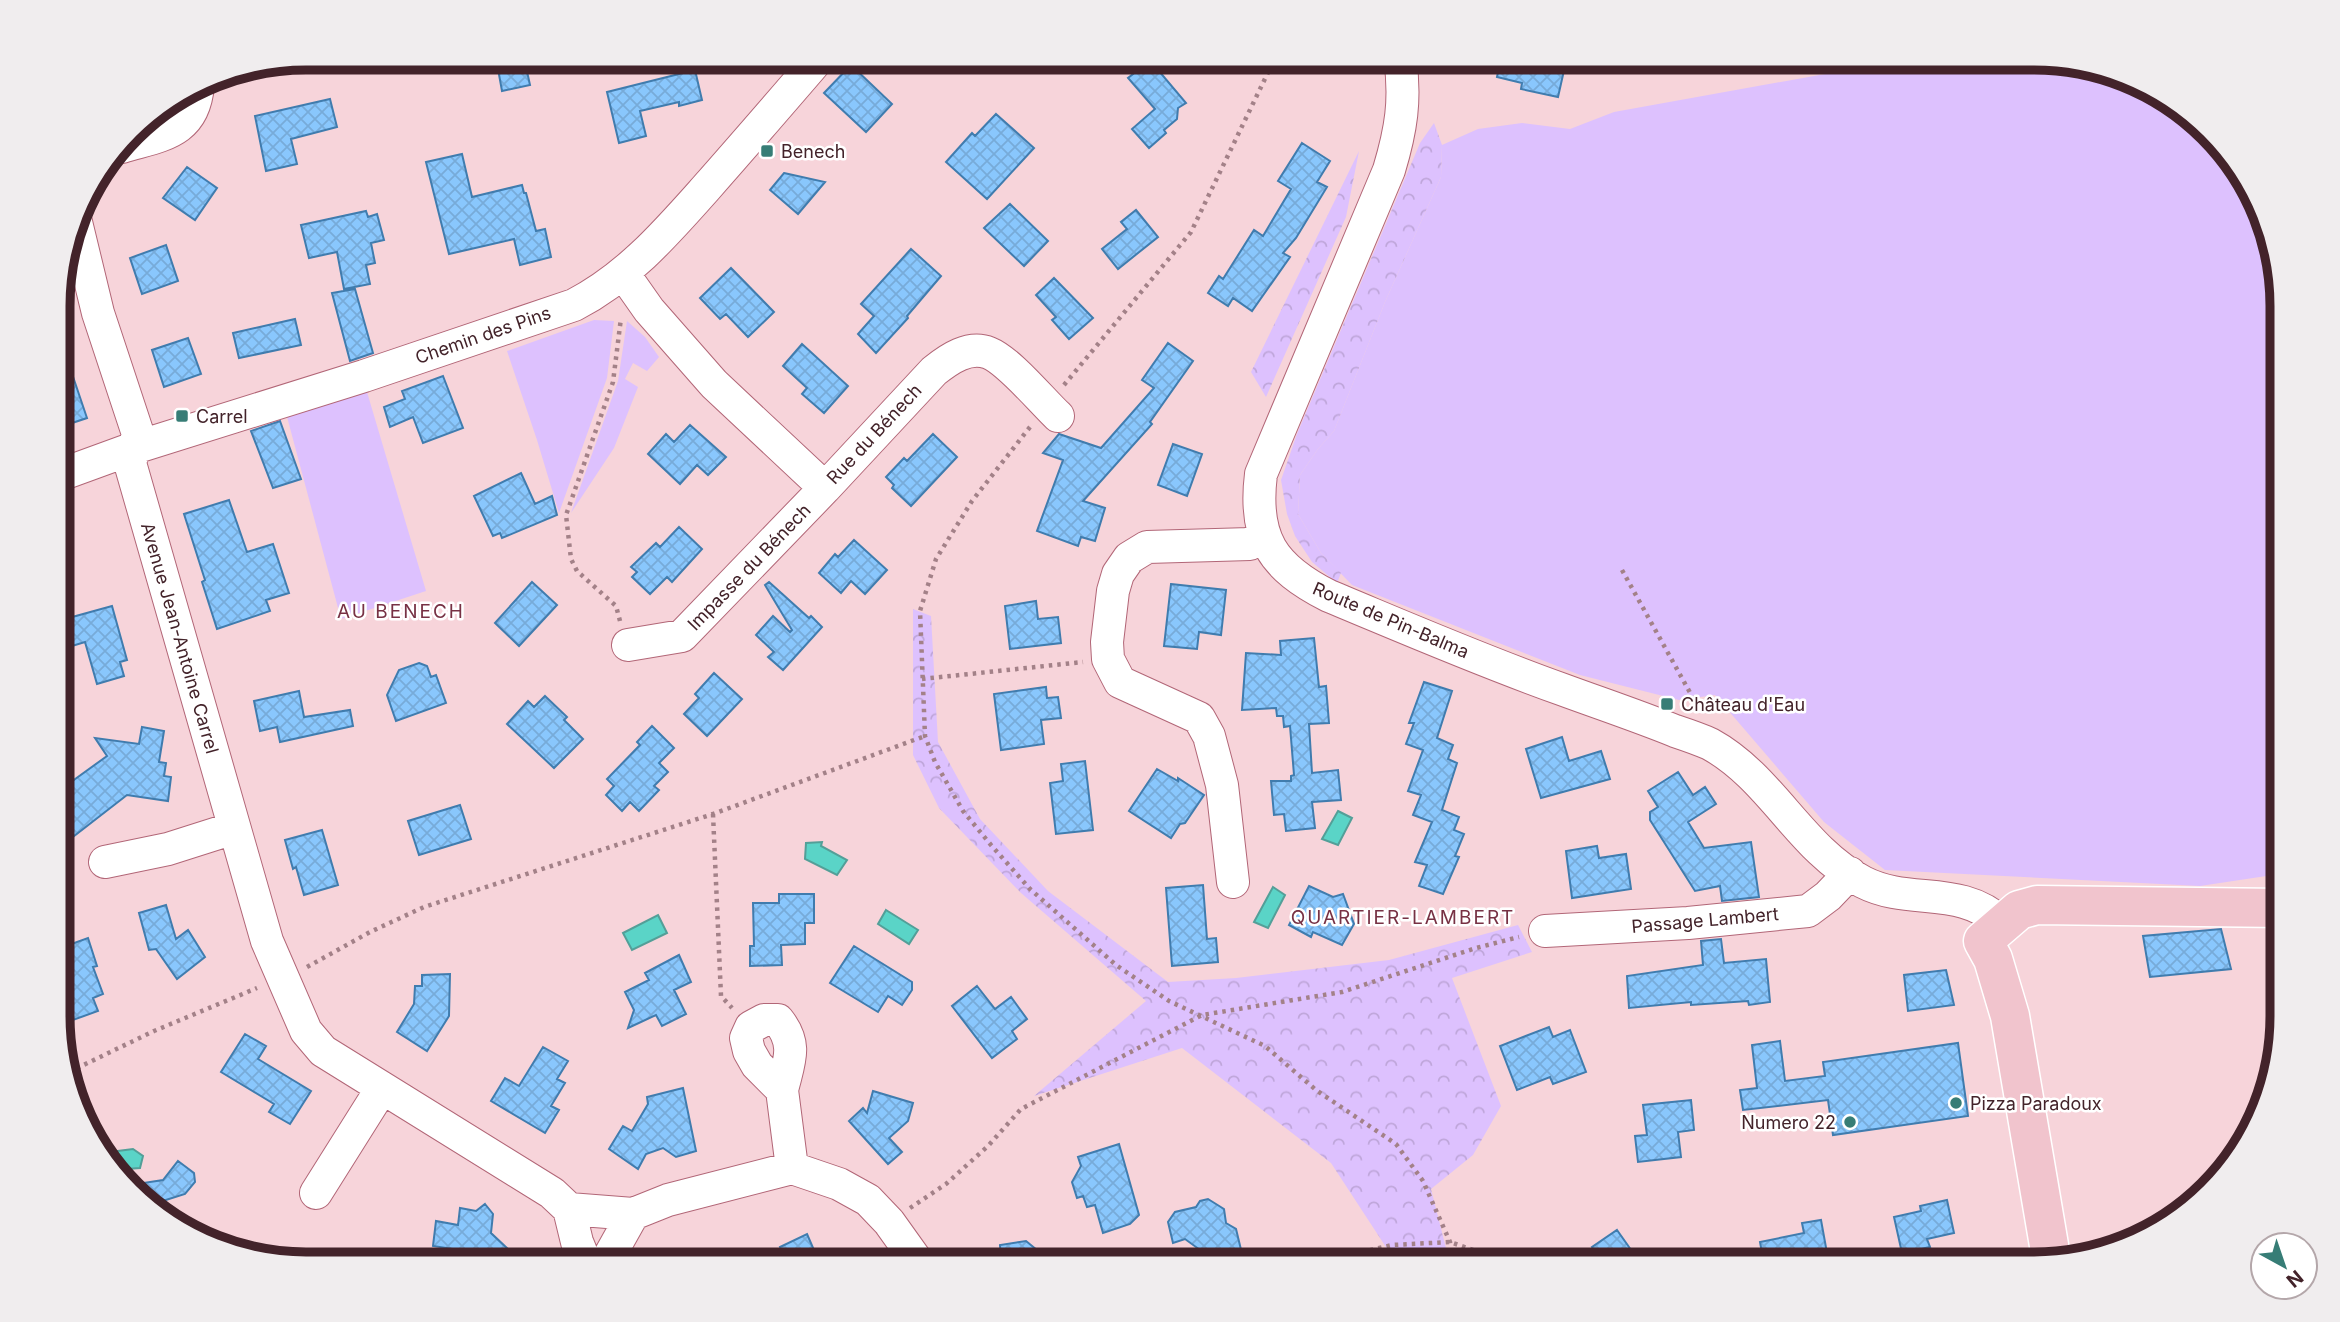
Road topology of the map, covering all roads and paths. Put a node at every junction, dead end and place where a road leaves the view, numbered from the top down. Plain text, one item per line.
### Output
1 (809, 70) edge
2 (1269, 70) edge
3 (1401, 70) edge
4 (196, 98) edge
5 (1245, 118) dead end
6 (139, 141) edge
7 (80, 239) edge
8 (623, 273) junction
9 (1058, 416) dead end
10 (134, 448) junction
11 (70, 471) edge
12 (825, 488) junction
13 (1264, 534) junction
14 (1622, 570) dead end
15 (628, 645) joint
16 (1108, 659) junction
17 (922, 679) dead end
18 (1693, 698) dead end
19 (713, 814) junction
20 (234, 828) junction
21 (104, 862) dead end
22 (1233, 882) dead end
23 (1841, 882) junction
24 (2269, 908) edge
25 (1545, 931) joint
26 (1993, 932) junction
27 (283, 978) junction
28 (721, 996) dead end
29 (1202, 1015) junction
30 (76, 1068) edge
31 (382, 1088) junction
32 (782, 1090) dead end
33 (792, 1168) junction
34 (316, 1193) dead end
35 (569, 1209) junction
36 (633, 1214) junction
37 (889, 1222) junction
38 (1450, 1241) junction
39 (1365, 1251) edge
40 (1451, 1251) edge
41 (1479, 1251) edge
42 (2050, 1251) edge
43 (581, 1252) edge
44 (612, 1252) edge
45 (910, 1252) edge

1 - 8 street, Chemin des Pins
2 - 5 path
3 - 13 street, Route de Pin-Balma
4 - 6 street
7 - 10 street, Avenue Jean-Antoine Carrel
8 - 10 street, Chemin des Pins
8 - 12 street, Rue du Bénech
8 - 15 path
9 - 12 street, Rue du Bénech
10 - 11 street, Chemin des Pins
10 - 20 street, Avenue Jean-Antoine Carrel
12 - 15 street, Impasse du Bénech
13 - 16 street
13 - 23 street, Route de Pin-Balma
14 - 18 path
16 - 17 path
16 - 22 street
19 - 27 path
19 - 28 path
19 - 29 path
20 - 21 street
20 - 27 street, Avenue Jean-Antoine Carrel
23 - 25 street, Passage Lambert
23 - 26 street, Route de Pin-Balma
24 - 26 main road
25 - 29 path
26 - 42 main road
27 - 30 path
27 - 31 street, Avenue Jean-Antoine Carrel
29 - 37 path
29 - 38 path
31 - 34 street
31 - 35 street, Avenue Jean-Antoine Carrel
32 - 33 street
33 - 36 street
33 - 37 street
35 - 36 street
35 - 43 street
36 - 44 street
37 - 45 street
38 - 39 path
38 - 40 path
38 - 41 path

